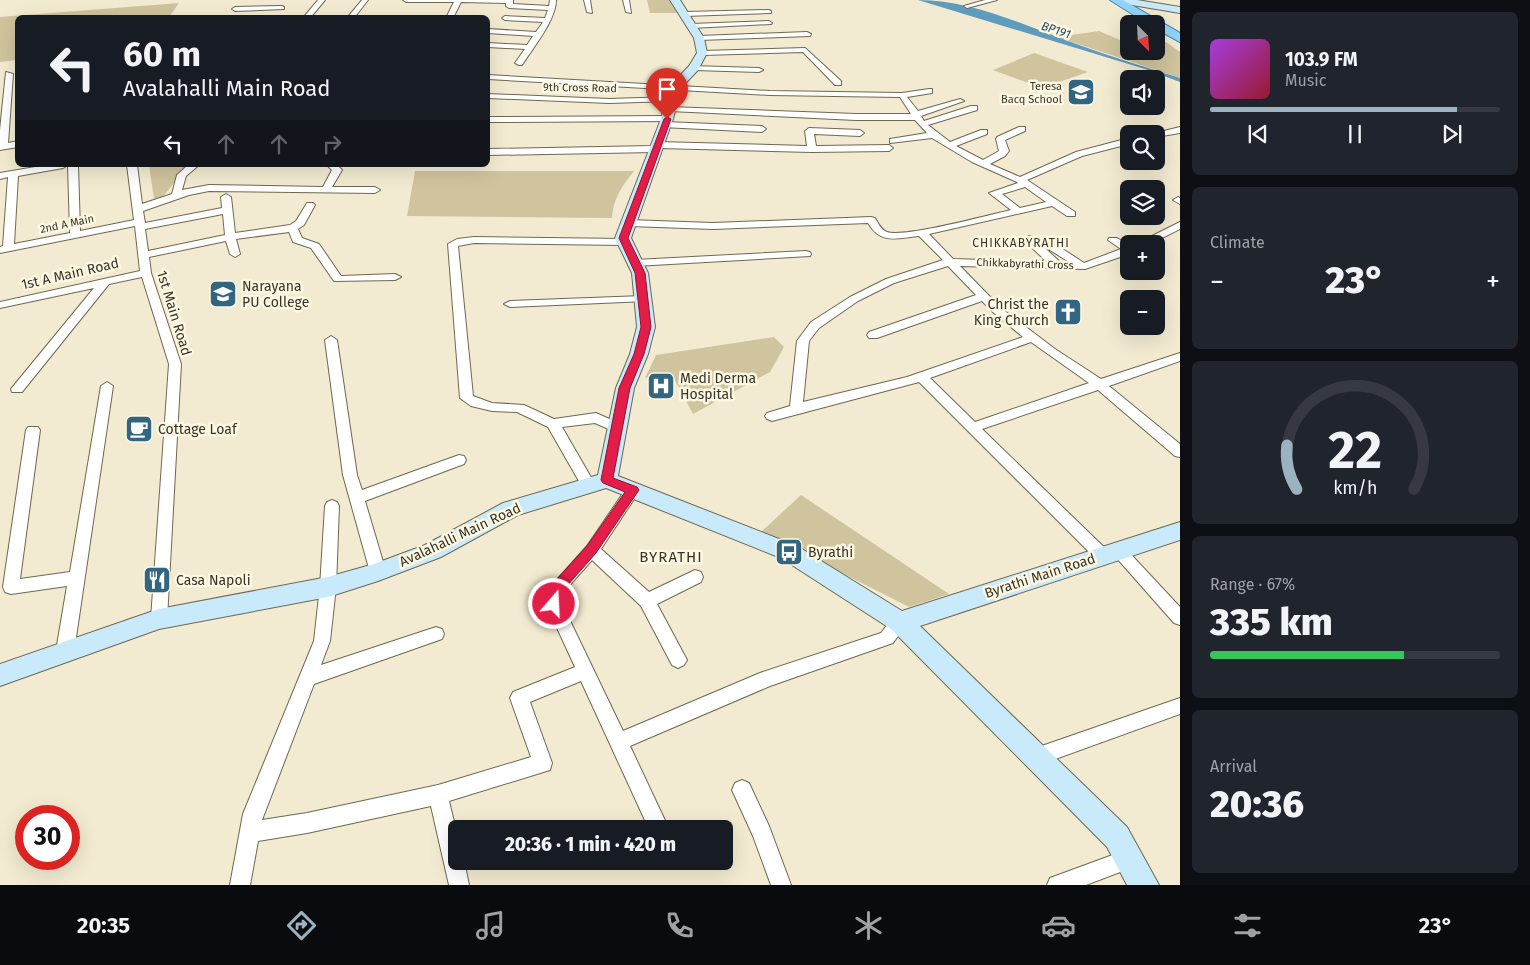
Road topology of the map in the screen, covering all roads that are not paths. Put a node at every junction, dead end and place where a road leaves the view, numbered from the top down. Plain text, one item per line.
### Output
1 (235, 0) edge
2 (289, 0) edge
3 (322, 0) edge
4 (365, 0) edge
5 (405, 0) edge
6 (588, 0) edge
7 (626, 0) edge
8 (675, 0) edge
9 (994, 0) edge
10 (1106, 0) edge
11 (1115, 0) edge
12 (1120, 0) edge
13 (463, 1) edge
14 (553, 4) edge
15 (967, 6) dead end
16 (282, 8) junction
17 (235, 9) junction
18 (1180, 10) edge
19 (590, 12) dead end
20 (629, 12) dead end
21 (769, 12) dead end
22 (234, 15) edge
23 (277, 15) edge
24 (309, 15) edge
25 (352, 15) edge
26 (451, 15) edge
27 (1132, 15) edge
28 (505, 18) dead end
29 (548, 20) junction
30 (769, 23) dead end
31 (490, 32) edge
32 (694, 33) junction
33 (539, 34) junction
34 (807, 34) dead end
35 (1165, 35) edge
36 (1180, 38) edge
37 (490, 45) edge
38 (1180, 46) edge
39 (530, 47) junction
40 (519, 62) dead end
41 (694, 68) junction
42 (759, 70) dead end
43 (9, 74) edge
44 (490, 76) edge
45 (838, 83) dead end
46 (929, 91) dead end
47 (902, 95) junction
48 (490, 96) edge
49 (960, 100) dead end
50 (670, 108) junction
51 (974, 108) dead end
52 (915, 116) junction
53 (490, 120) edge
54 (923, 124) junction
55 (762, 129) dead end
56 (1022, 129) dead end
57 (1180, 130) edge
58 (984, 132) dead end
59 (1165, 132) edge
60 (860, 133) dead end
61 (933, 135) junction
62 (1120, 143) edge
63 (15, 145) edge
64 (951, 146) junction
65 (2, 147) edge
66 (656, 147) junction
67 (812, 149) junction
68 (490, 152) edge
69 (983, 164) junction
70 (52, 167) edge
71 (73, 167) edge
72 (132, 167) edge
73 (192, 167) edge
74 (334, 167) edge
75 (13, 174) junction
76 (0, 176) edge
77 (1023, 182) junction
78 (326, 190) junction
79 (376, 190) dead end
80 (176, 196) junction
81 (226, 197) dead end
82 (1054, 203) junction
83 (310, 205) dead end
84 (227, 210) junction
85 (1020, 212) junction
86 (1071, 214) dead end
87 (139, 219) junction
88 (628, 223) junction
89 (1180, 225) edge
90 (293, 228) junction
91 (1166, 231) junction
92 (922, 234) junction
93 (75, 235) junction
94 (1158, 235) edge
95 (230, 237) junction
96 (1180, 238) edge
97 (1029, 239) dead end
98 (1114, 240) dead end
99 (625, 242) junction
100 (1120, 244) edge
101 (1054, 248) dead end
102 (4, 250) edge
103 (1120, 253) edge
104 (235, 254) dead end
105 (806, 254) dead end
106 (144, 255) junction
107 (948, 262) junction
108 (635, 263) junction
109 (1057, 266) junction
110 (1082, 266) junction
111 (146, 273) junction
112 (395, 278) dead end
113 (105, 282) junction
114 (985, 296) junction
115 (643, 299) junction
116 (510, 304) dead end
117 (0, 305) edge
118 (873, 336) dead end
119 (1031, 338) junction
120 (331, 340) dead end
121 (1180, 357) edge
122 (921, 377) junction
123 (1099, 384) junction
124 (107, 386) dead end
125 (17, 389) dead end
126 (796, 407) junction
127 (772, 416) dead end
128 (553, 424) junction
129 (618, 428) junction
130 (972, 428) junction
131 (33, 430) dead end
132 (1180, 452) edge
133 (459, 460) dead end
134 (598, 483) junction
135 (633, 490) junction
136 (356, 498) junction
137 (332, 506) dead end
138 (1180, 531) edge
139 (592, 550) junction
140 (1111, 553) junction
141 (378, 572) junction
142 (695, 577) dead end
143 (76, 578) junction
144 (328, 587) junction
145 (647, 601) junction
146 (1180, 618) edge
147 (159, 619) junction
148 (900, 622) junction
149 (436, 634) dead end
150 (65, 650) junction
151 (678, 660) dead end
152 (586, 671) junction
153 (0, 675) edge
154 (307, 678) junction
155 (1180, 706) edge
156 (618, 742) junction
157 (1036, 757) junction
158 (742, 790) dead end
159 (438, 795) junction
160 (655, 820) edge
161 (249, 832) junction
162 (1129, 859) junction
163 (240, 885) edge
164 (459, 885) edge
165 (781, 885) edge
166 (1057, 885) edge
167 (1144, 885) edge

1 - 17 street
2 - 16 street
3 - 24 street
4 - 25 street
5 - 13 street
6 - 19 street
7 - 20 street
8 - 32 main road
9 - 15 street
10 - 27 main road
11 - 36 main road
12 - 18 main road
13 - 14 street
13 - 26 street
14 - 29 street
16 - 17 street
16 - 23 street
17 - 22 street
21 - 32 street
28 - 29 street
29 - 33 street
30 - 32 street
31 - 33 street
32 - 34 street
32 - 41 main road
32 - 45 street
33 - 39 street
35 - 38 main road
37 - 39 street
39 - 40 street
41 - 42 street
41 - 50 main road
43 - 65 street
44 - 50 street
46 - 47 street
47 - 50 street
47 - 52 street
48 - 50 street, 9th Cross Road
49 - 52 street
50 - 52 street
50 - 53 street
50 - 55 street
50 - 66 main road
51 - 54 street
52 - 54 street
54 - 61 street
56 - 69 street
57 - 59 street
58 - 64 street
60 - 67 street
61 - 64 street
61 - 67 street
62 - 77 street
63 - 65 street
64 - 69 street
66 - 67 street
66 - 68 street
66 - 88 main road
69 - 77 street
70 - 75 street
71 - 93 street
72 - 87 street, 1st Main Road
73 - 80 street
74 - 78 street
75 - 76 street
75 - 102 street
77 - 82 street
77 - 85 street
78 - 79 street
78 - 80 street
80 - 87 street
81 - 84 street
82 - 85 street
82 - 86 street
83 - 90 street
84 - 87 street
84 - 95 street
85 - 92 street
87 - 93 street, 2nd A Main
87 - 106 street, 1st Main Road
88 - 92 street
88 - 99 main road
89 - 91 street
90 - 95 street
90 - 112 street
91 - 94 street
91 - 96 street
92 - 107 street
93 - 102 street, 2nd A Main
95 - 104 street
95 - 106 street
97 - 109 street
98 - 100 street
99 - 108 main road
99 - 128 street
101 - 110 street
103 - 110 street, Chikkabyrathi Cross
105 - 108 street
106 - 111 street, 1st Main Road
107 - 109 street, Chikkabyrathi Cross
107 - 114 street
107 - 126 street
108 - 115 main road
109 - 110 street, Chikkabyrathi Cross
111 - 113 street, 1st A Main Road
111 - 147 street, 1st Main Road
113 - 117 street, 1st A Main Road
113 - 125 street
114 - 118 street
114 - 119 street
115 - 116 street
115 - 129 main road
119 - 122 street
119 - 123 street
120 - 136 street
121 - 123 street
122 - 126 street
122 - 130 street
123 - 130 street
123 - 132 street
124 - 143 street
126 - 127 street
128 - 129 street
128 - 134 street
129 - 134 main road
130 - 140 street
131 - 143 street
133 - 136 street
134 - 135 main road
134 - 141 main road, Avalahalli Main Road
135 - 139 street
135 - 148 main road
136 - 141 street
137 - 144 street
138 - 140 main road, Byrathi Main Road
139 - 145 street
139 - 152 street
140 - 146 street
140 - 148 main road, Byrathi Main Road
141 - 144 main road, Avalahalli Main Road
142 - 145 street
143 - 150 street
144 - 147 main road, Avalahalli Main Road
144 - 154 street
145 - 151 street
147 - 150 main road, Avalahalli Main Road
148 - 156 street
148 - 157 main road
149 - 154 street
150 - 153 main road, Avalahalli Main Road
152 - 156 street
152 - 159 street
154 - 161 street
155 - 157 street
156 - 160 street
157 - 162 main road
158 - 165 street
159 - 161 street
159 - 164 street
161 - 163 street
162 - 166 street
162 - 167 main road

